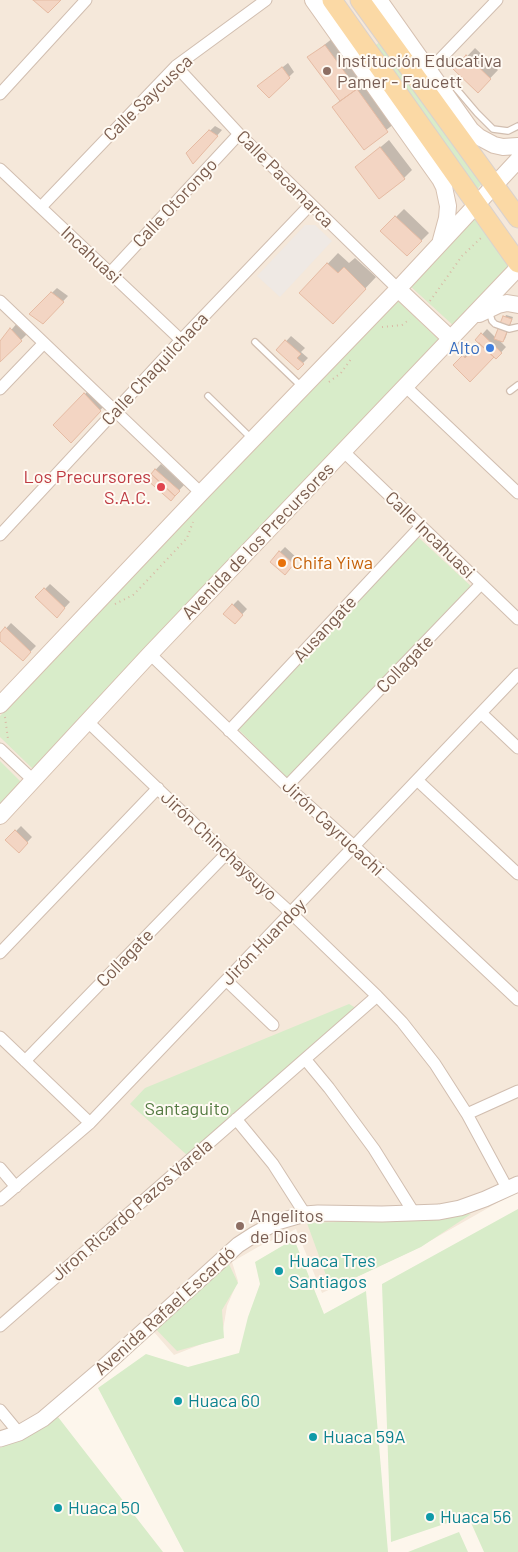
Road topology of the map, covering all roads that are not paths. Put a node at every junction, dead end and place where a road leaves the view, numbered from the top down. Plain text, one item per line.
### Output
1 (86, 0) edge
2 (266, 0) edge
3 (313, 0) edge
4 (332, 0) edge
5 (360, 0) edge
6 (378, 0) edge
7 (497, 0) edge
8 (379, 28) junction
9 (361, 40) junction
10 (176, 66) junction
11 (424, 76) junction
12 (441, 87) junction
13 (0, 94) edge
14 (518, 126) edge
15 (240, 134) junction
16 (518, 146) edge
17 (518, 160) edge
18 (0, 169) edge
19 (494, 185) junction
20 (476, 204) junction
21 (310, 205) junction
22 (41, 207) junction
23 (518, 218) edge
24 (440, 244) junction
25 (518, 263) edge
26 (518, 268) edge
27 (110, 273) junction
28 (398, 288) junction
29 (0, 301) edge
30 (518, 305) edge
31 (489, 309) junction
32 (465, 324) junction
33 (518, 327) edge
34 (451, 339) junction
35 (181, 340) junction
36 (255, 342) dead end
37 (44, 343) junction
38 (518, 385) edge
39 (406, 387) junction
40 (302, 388) junction
41 (0, 389) edge
42 (510, 391) dead end
43 (208, 396) dead end
44 (116, 412) junction
45 (252, 439) junction
46 (344, 451) junction
47 (201, 493) junction
48 (518, 493) edge
49 (421, 526) junction
50 (0, 535) edge
51 (482, 584) junction
52 (518, 619) edge
53 (150, 654) junction
54 (518, 674) edge
55 (2, 709) edge
56 (481, 713) junction
57 (87, 721) junction
58 (230, 731) junction
59 (518, 748) edge
60 (2, 751) edge
61 (33, 780) junction
62 (417, 780) junction
63 (287, 786) junction
64 (158, 788) junction
65 (0, 816) edge
66 (354, 846) junction
67 (226, 854) junction
68 (518, 874) edge
69 (291, 913) junction
70 (0, 953) edge
71 (227, 980) junction
72 (377, 996) junction
73 (518, 1000) edge
74 (274, 1025) dead end
75 (0, 1037) edge
76 (305, 1059) junction
77 (25, 1061) junction
78 (518, 1091) edge
79 (467, 1114) junction
80 (236, 1119) junction
81 (90, 1123) junction
82 (0, 1168) edge
83 (513, 1186) edge
84 (16, 1187) junction
85 (0, 1200) edge
86 (414, 1213) junction
87 (305, 1214) junction
88 (0, 1326) edge
89 (0, 1410) edge
90 (19, 1433) junction
91 (0, 1440) edge

1 - 13 street
2 - 10 street, Calle Saycusca
3 - 24 main road
4 - 9 main road
5 - 8 main road
6 - 11 main road
7 - 11 street
8 - 9 main road
8 - 11 main road
9 - 20 main road
10 - 15 street, Calle Pacamarca
10 - 22 street, Calle Saycusca
11 - 12 main road
11 - 19 main road
12 - 14 lane
12 - 16 main road
15 - 21 street, Calle Pacamarca
15 - 27 street, Calle Otorongo
17 - 19 main road
18 - 22 street, Incahuasi
19 - 20 main road
19 - 23 main road
20 - 24 main road
20 - 25 main road
21 - 28 street, Calle Pacamarca
21 - 35 street, Calle Chaquilchaca
22 - 27 street, Incahuasi
24 - 28 main road
26 - 32 main road, Avenida de los Precursores
27 - 35 street, Incahuasi
28 - 34 main road
28 - 40 main road
29 - 37 street
30 - 31 main road
31 - 32 main road
31 - 33 lane
32 - 34 main road, Avenida de los Precursores
34 - 39 main road, Avenida de los Precursores
35 - 44 street, Calle Chaquilchaca
36 - 40 lane
37 - 41 street
37 - 44 street
38 - 42 lane
39 - 46 main road, Avenida de los Precursores
39 - 48 street
40 - 45 main road
43 - 45 lane
44 - 47 street
44 - 50 street, Calle Chaquilchaca
45 - 47 main road
46 - 49 street, Calle Incahuasi
46 - 53 main road, Avenida de los Precursores
47 - 55 main road
49 - 51 street, Calle Incahuasi
49 - 58 street, Ausangate
51 - 52 street, Calle Incahuasi
51 - 63 street, Collagate
53 - 57 main road, Avenida de los Precursores
53 - 58 street, Jirón Cayrucachi
54 - 56 street, Jirón Huandoy
56 - 59 street
56 - 62 street, Jirón Huandoy
57 - 61 main road, Avenida de los Precursores
57 - 64 street, Jirón Chinchaysuyo
58 - 63 street, Jirón Cayrucachi
60 - 61 street
61 - 65 main road, Avenida de los Precursores
62 - 66 street, Jirón Huandoy
62 - 68 street
63 - 66 street, Jirón Cayrucachi
64 - 67 street, Jirón Chinchaysuyo
64 - 70 street
66 - 69 street, Jirón Huandoy
66 - 73 street, Jirón Cayrucachi
67 - 69 street, Jirón Chinchaysuyo
67 - 77 street, Collagate
69 - 71 street, Jirón Huandoy
69 - 72 street, Jirón Chinchaysuyo
71 - 74 street
71 - 81 street, Jirón Huandoy
72 - 76 street, Jíron Ricardo Pazos Varela
72 - 79 street, Jirón Chinchaysuyo
75 - 77 street
76 - 80 street, Jíron Ricardo Pazos Varela
76 - 86 street
77 - 81 street
78 - 79 street
79 - 83 street, Jirón Chinchaysuyo
80 - 87 street
80 - 88 street, Jíron Ricardo Pazos Varela
81 - 84 street, Jirón Huandoy
82 - 84 street
83 - 86 street, Avenida Rafael Escardó
84 - 85 street, Jirón Huandoy
86 - 87 street, Avenida Rafael Escardó
87 - 90 street, Avenida Rafael Escardó
89 - 90 street
90 - 91 street, Avenida Rafael Escardó

